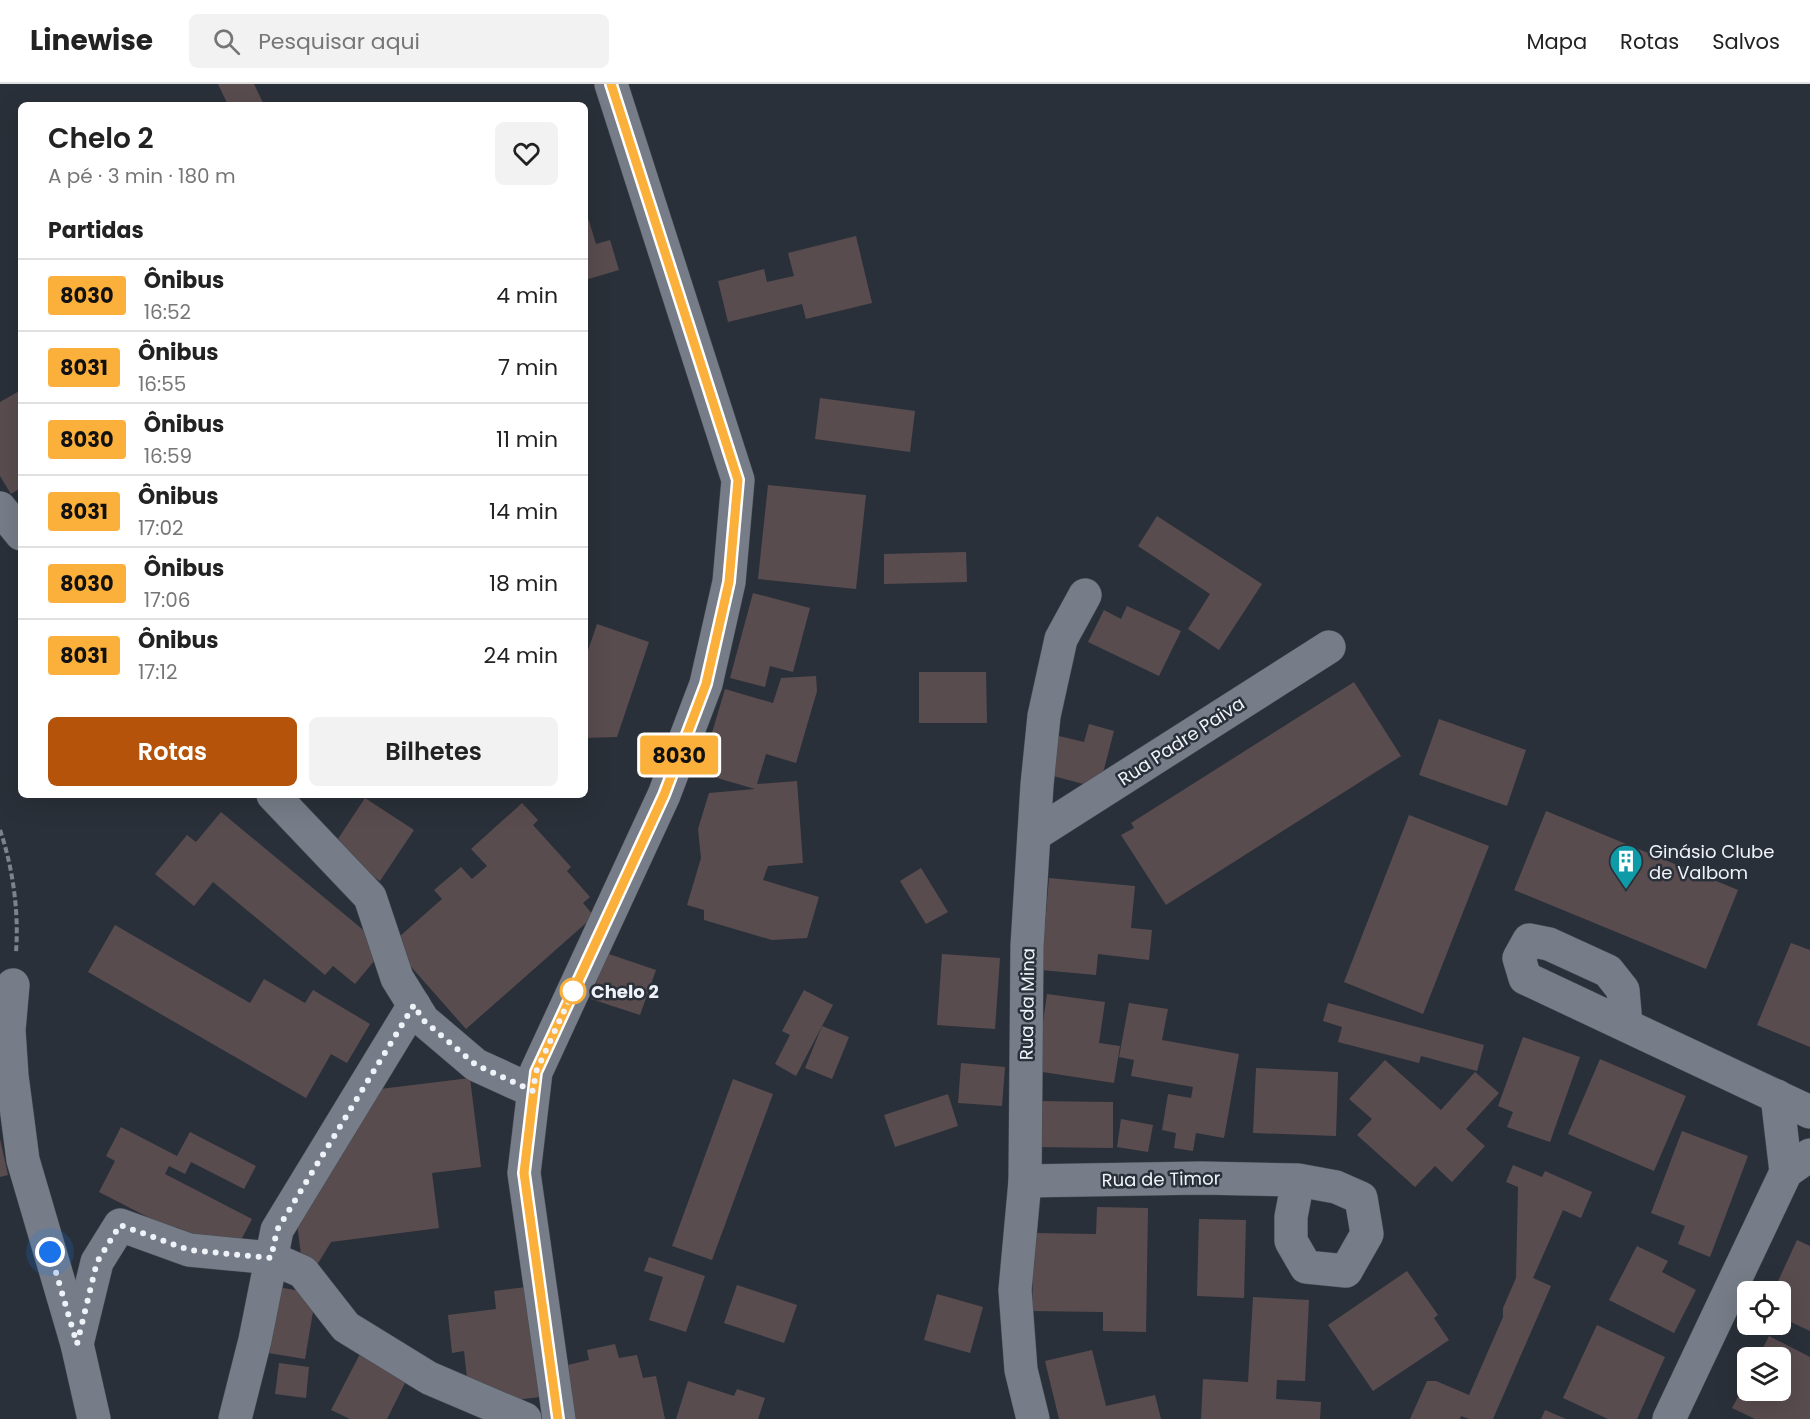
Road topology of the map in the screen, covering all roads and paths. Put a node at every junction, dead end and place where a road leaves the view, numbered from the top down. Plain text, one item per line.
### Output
1 (611, 84) edge
2 (0, 507) edge
3 (18, 530) edge
4 (1085, 595) dead end
5 (1329, 647) dead end
6 (276, 798) edge
7 (0, 830) edge
8 (1034, 836) junction
9 (13, 985) joint
10 (414, 1005) junction
11 (1626, 1025) dead end
12 (533, 1091) junction
13 (1777, 1096) junction
14 (1810, 1112) edge
15 (1798, 1163) edge
16 (1298, 1180) dead end
17 (1025, 1181) junction
18 (271, 1258) junction
19 (77, 1344) junction
20 (94, 1419) edge
21 (235, 1419) edge
22 (525, 1419) edge
23 (559, 1419) edge
24 (1033, 1419) edge
25 (1669, 1419) edge

1 - 12 street
2 - 3 street
4 - 8 street, Rua da Mina
5 - 8 street, Rua Padre Paiva
6 - 10 street
7 - 9 path
8 - 17 street, Rua da Mina
9 - 19 street
10 - 12 street
10 - 18 street
11 - 13 street
12 - 23 street
13 - 14 street
13 - 15 street
15 - 25 street
16 - 17 street, Rua de Timor
17 - 24 street, Rua da Mina
18 - 19 street
18 - 21 street
18 - 22 street
19 - 20 street

